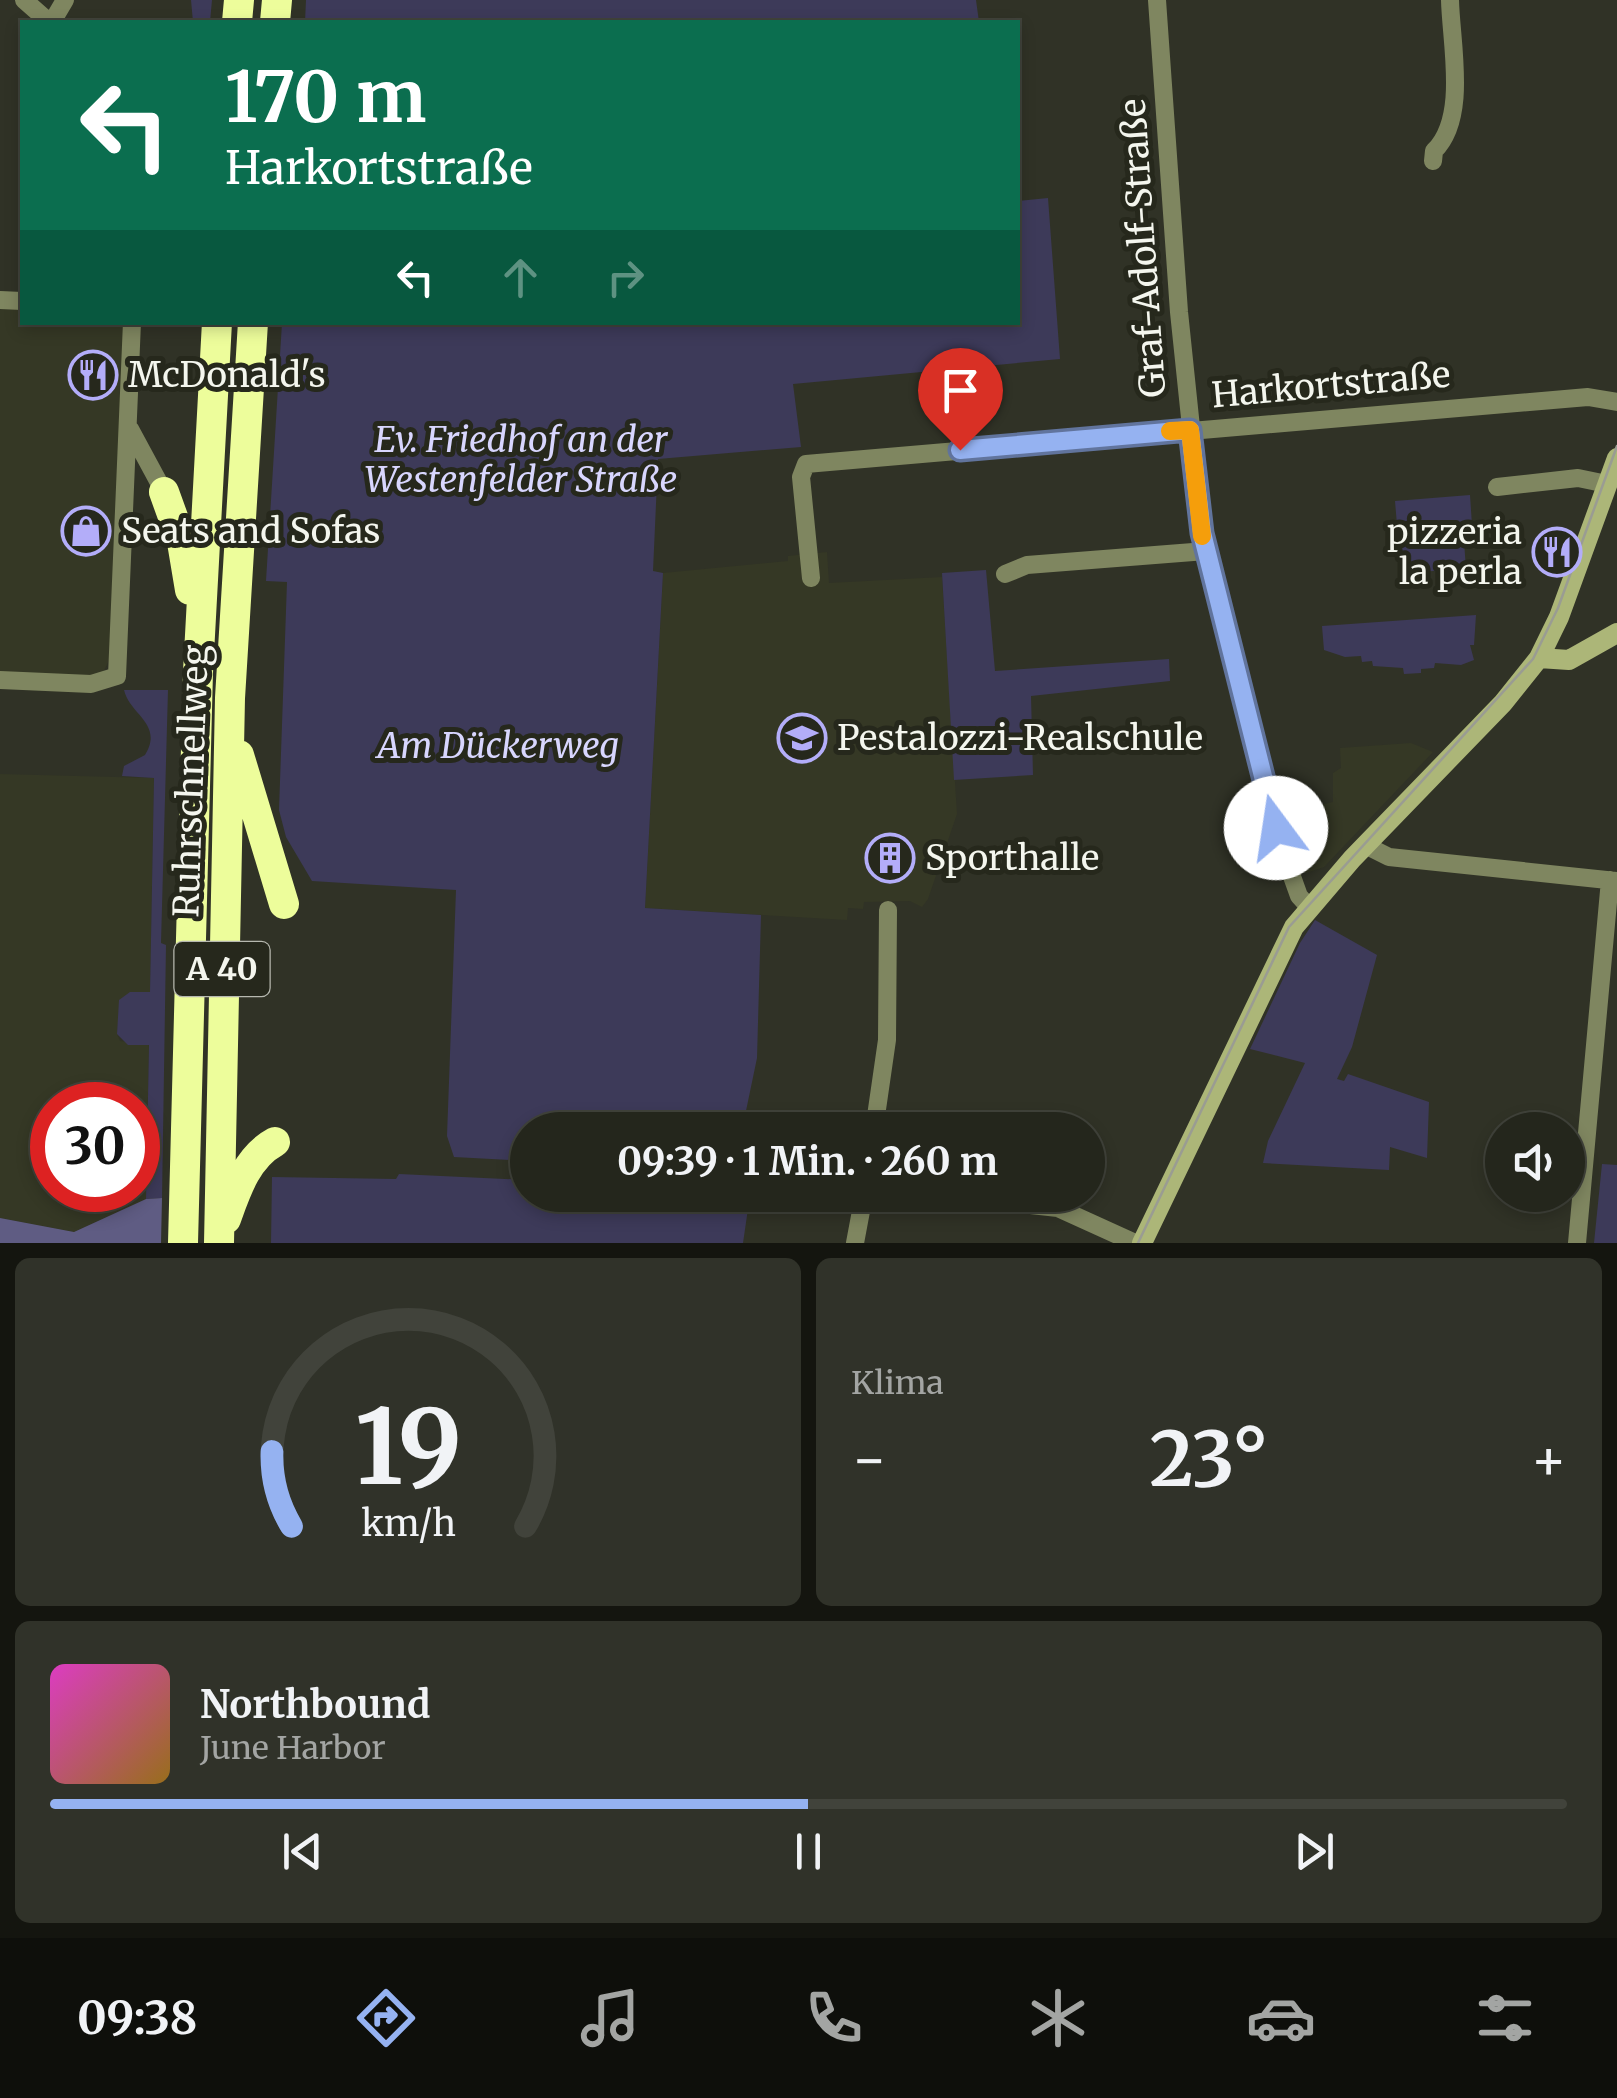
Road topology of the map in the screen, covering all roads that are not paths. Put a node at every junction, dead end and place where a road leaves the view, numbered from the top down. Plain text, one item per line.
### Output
1 (24, 0) edge
2 (1156, 0) edge
3 (1450, 0) edge
4 (48, 20) edge
5 (1434, 162) dead end
6 (132, 325) edge
7 (216, 325) edge
8 (254, 325) edge
9 (1617, 402) edge
10 (128, 424) junction
11 (1190, 430) junction
12 (1617, 458) edge
13 (1607, 484) junction
14 (1496, 487) dead end
15 (162, 488) junction
16 (126, 490) junction
17 (1206, 551) junction
18 (1005, 574) dead end
19 (811, 578) dead end
20 (1617, 634) edge
21 (1550, 636) junction
22 (1590, 646) junction
23 (1538, 658) junction
24 (198, 672) junction
25 (0, 680) edge
26 (230, 698) junction
27 (1365, 845) junction
28 (1614, 881) edge
29 (284, 904) dead end
30 (1309, 907) junction
31 (888, 910) dead end
32 (877, 1112) edge
33 (275, 1142) dead end
34 (861, 1212) edge
35 (1067, 1212) edge
36 (219, 1242) edge
37 (183, 1243) edge
38 (855, 1243) edge
39 (1139, 1243) edge
40 (1577, 1243) edge

1 - 4 street
2 - 11 street, Graf-Adolf-Straße
3 - 5 street
6 - 10 street
7 - 24 highway, Ruhrschnellweg / A 40
8 - 26 highway, Ruhrschnellweg / A 40
9 - 11 street, Harkortstraße
10 - 15 street
10 - 16 street
11 - 17 street, Graf-Adolf-Straße
11 - 19 street, Harkortstraße
12 - 13 main road
13 - 14 street
13 - 21 main road
15 - 16 street
15 - 24 highway
16 - 25 street
17 - 18 street
17 - 30 street, Graf-Adolf-Straße
20 - 22 main road
21 - 22 main road
21 - 23 main road
22 - 23 main road
23 - 27 main road
24 - 37 highway, Ruhrschnellweg / A 40
26 - 29 highway
26 - 36 highway, Ruhrschnellweg / A 40
27 - 28 street
27 - 30 main road
28 - 40 street
30 - 39 main road
31 - 32 street
33 - 36 highway
34 - 38 street
35 - 39 street

